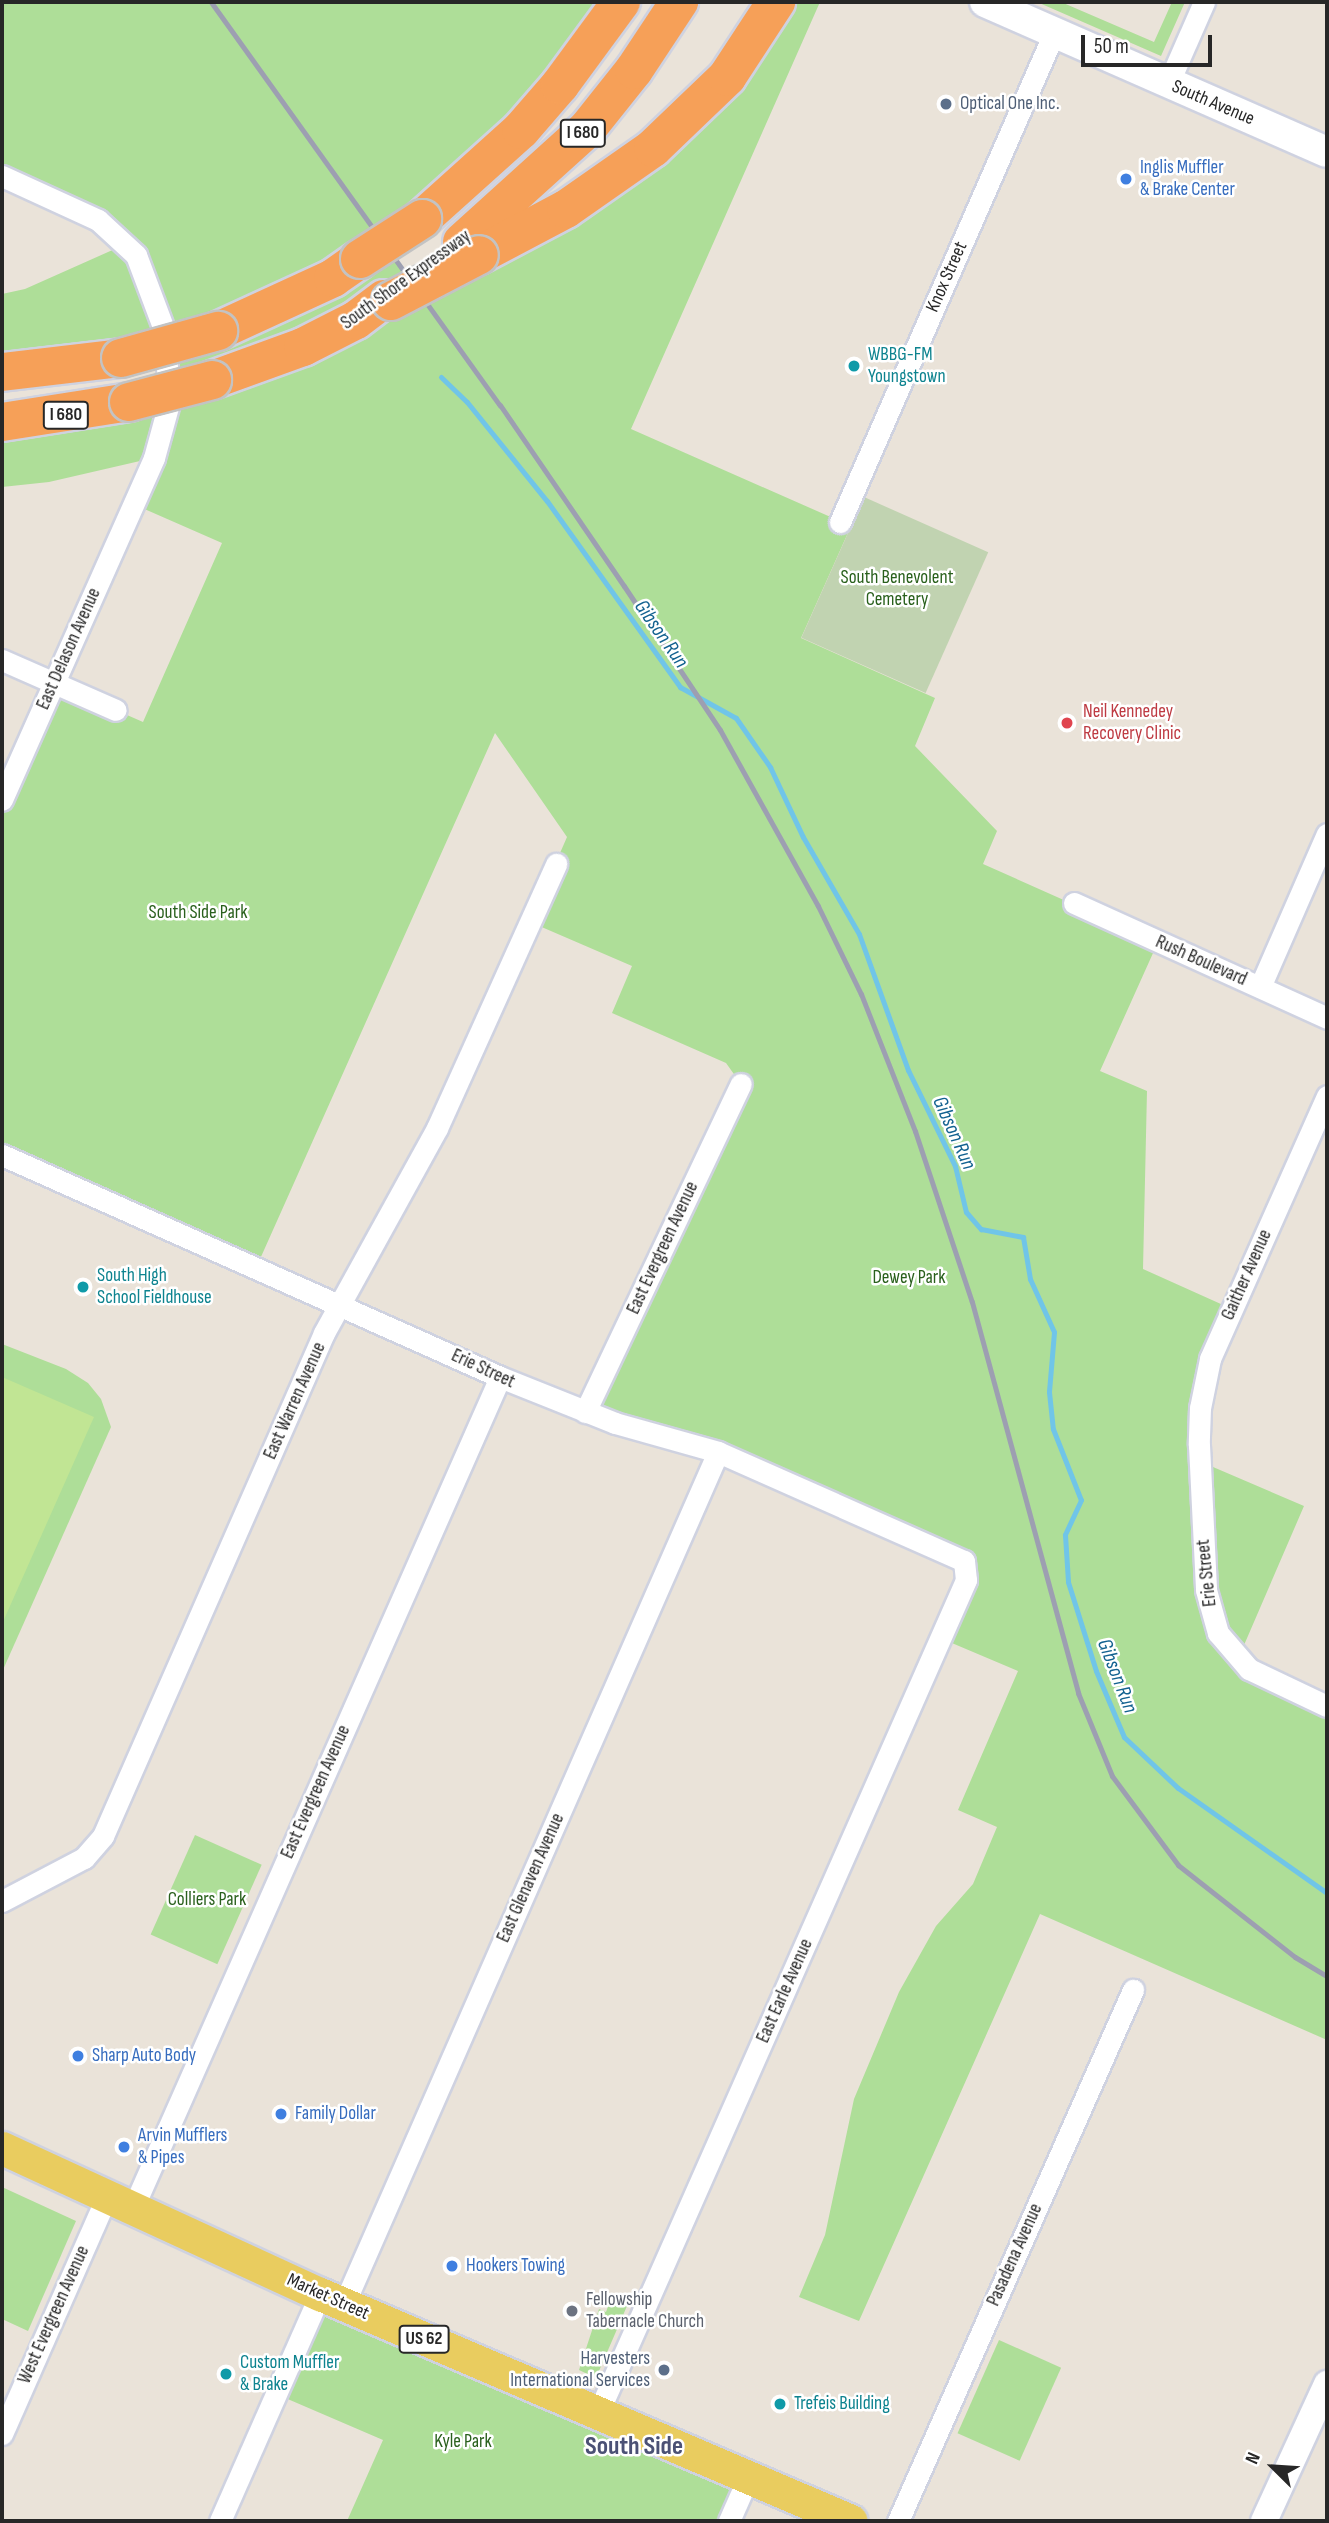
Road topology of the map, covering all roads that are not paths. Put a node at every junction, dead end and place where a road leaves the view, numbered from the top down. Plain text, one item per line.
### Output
1 (621, 2) edge
2 (679, 2) edge
3 (776, 2) edge
4 (985, 2) edge
5 (1204, 2) edge
6 (1054, 33) junction
7 (1168, 84) junction
8 (1327, 152) edge
9 (2, 176) edge
10 (470, 248) junction
11 (2, 372) edge
12 (2, 422) edge
13 (840, 522) dead end
14 (2, 660) edge
15 (54, 683) junction
16 (116, 710) dead end
17 (2, 800) edge
18 (1327, 834) edge
19 (556, 864) dead end
20 (1074, 903) dead end
21 (1260, 987) junction
22 (1327, 1018) edge
23 (741, 1084) dead end
24 (1327, 1096) edge
25 (2, 1155) edge
26 (339, 1305) junction
27 (500, 1377) junction
28 (584, 1412) junction
29 (718, 1452) junction
30 (1199, 1461) joint
31 (967, 1568) joint
32 (1327, 1706) edge
33 (2, 1901) edge
34 (1133, 1990) dead end
35 (2, 2148) edge
36 (120, 2202) junction
37 (332, 2299) junction
38 (1327, 2384) edge
39 (598, 2413) junction
40 (2, 2434) edge
41 (748, 2477) junction
42 (220, 2521) edge
43 (729, 2521) edge
44 (850, 2521) edge
45 (898, 2521) edge
46 (1264, 2521) edge

1 - 11 highway, South Shore Expressway / I 680, bridge
2 - 10 highway, South Shore Expressway / I 680
3 - 10 highway
4 - 6 main road, South Avenue
5 - 7 street
6 - 7 main road, South Avenue
6 - 13 street, Knox Street
7 - 8 main road, South Avenue
9 - 15 street, East Delason Avenue
10 - 12 highway, South Shore Expressway / I 680, bridge
14 - 15 street
15 - 16 street
15 - 17 street, East Delason Avenue
18 - 21 street
19 - 26 street, East Warren Avenue
20 - 21 street, Rush Boulevard
21 - 22 street, Rush Boulevard
23 - 28 street, East Evergreen Avenue
24 - 30 street, Gaither Avenue
25 - 26 street, Erie Street
26 - 27 street, Erie Street
26 - 33 street, East Warren Avenue
27 - 28 street, Erie Street
27 - 36 street, East Evergreen Avenue
28 - 29 street, Erie Street
29 - 31 street, Erie Street
29 - 37 street, East Glenaven Avenue
30 - 32 street, Erie Street
31 - 39 street, East Earle Avenue
34 - 45 street, Pasadena Avenue
35 - 36 main road, Market Street / US 62
36 - 37 main road, Market Street / US 62
36 - 40 street, West Evergreen Avenue
37 - 39 main road, Market Street / US 62
37 - 42 street, East Glenaven Avenue
38 - 46 street
39 - 41 main road, Market Street / US 62
41 - 43 street
41 - 44 main road, Market Street / US 62

